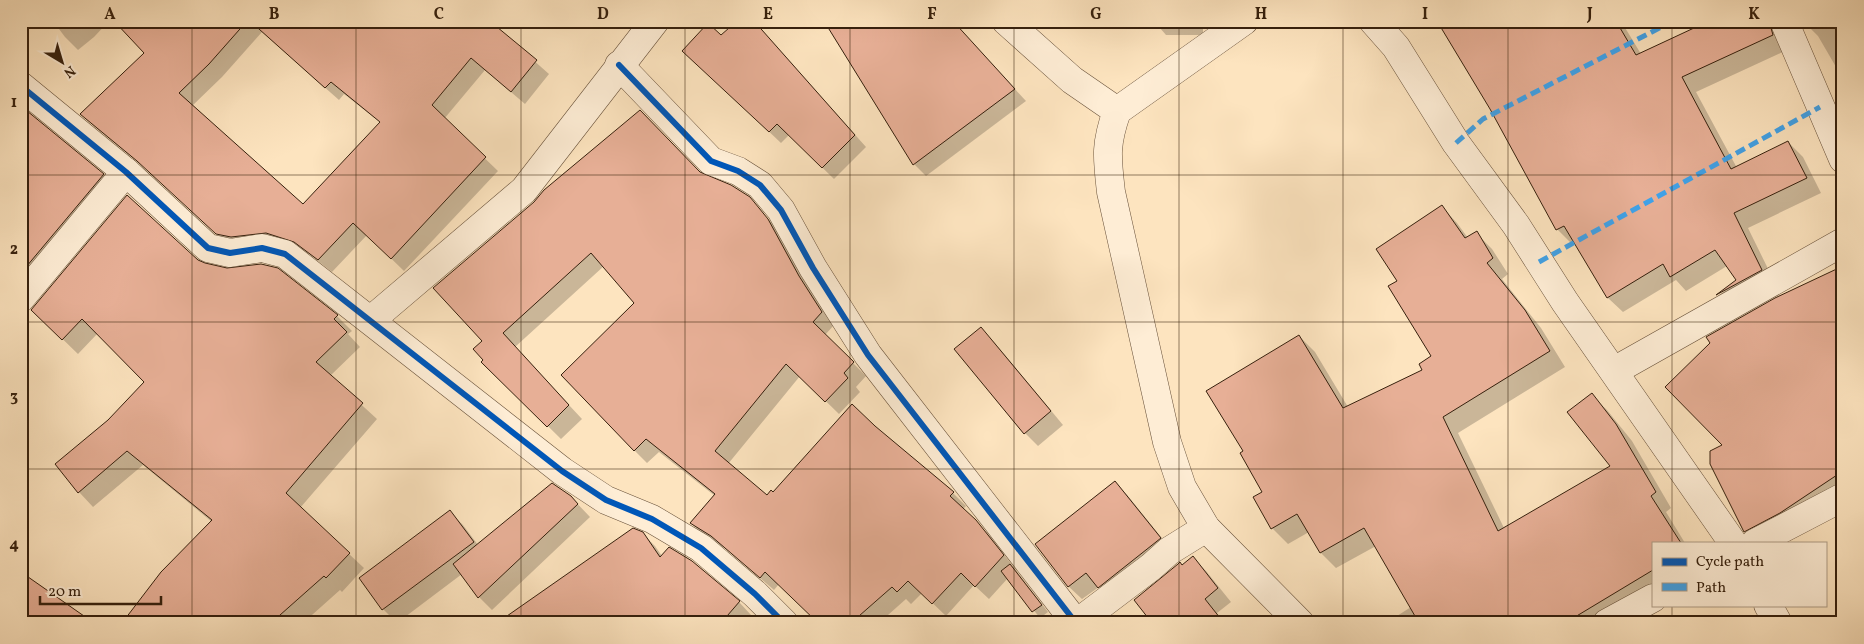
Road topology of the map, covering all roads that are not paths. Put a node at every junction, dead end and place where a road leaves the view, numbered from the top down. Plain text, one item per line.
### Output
1 (655, 21) edge
2 (1006, 21) edge
3 (1244, 21) edge
4 (1372, 21) edge
5 (1784, 21) edge
6 (620, 65) junction
7 (21, 86) edge
8 (1117, 112) junction
9 (1843, 159) edge
10 (126, 172) junction
11 (1843, 242) edge
12 (21, 298) edge
13 (371, 320) junction
14 (1614, 371) junction
15 (1843, 497) edge
16 (1206, 528) junction
17 (1732, 542) edge
18 (1757, 542) edge
19 (1652, 599) edge
20 (1769, 606) edge
21 (784, 623) edge
22 (1077, 623) edge
23 (1300, 623) edge
24 (1607, 623) edge
25 (1778, 623) edge

1 - 6 street
2 - 8 street
3 - 8 street
4 - 14 street
5 - 9 street
6 - 13 street
6 - 22 street
7 - 10 street
8 - 16 street
10 - 12 street
10 - 13 street
11 - 14 street
13 - 21 street
14 - 17 street
15 - 18 street
16 - 22 street
16 - 23 street
19 - 24 street
20 - 25 street

